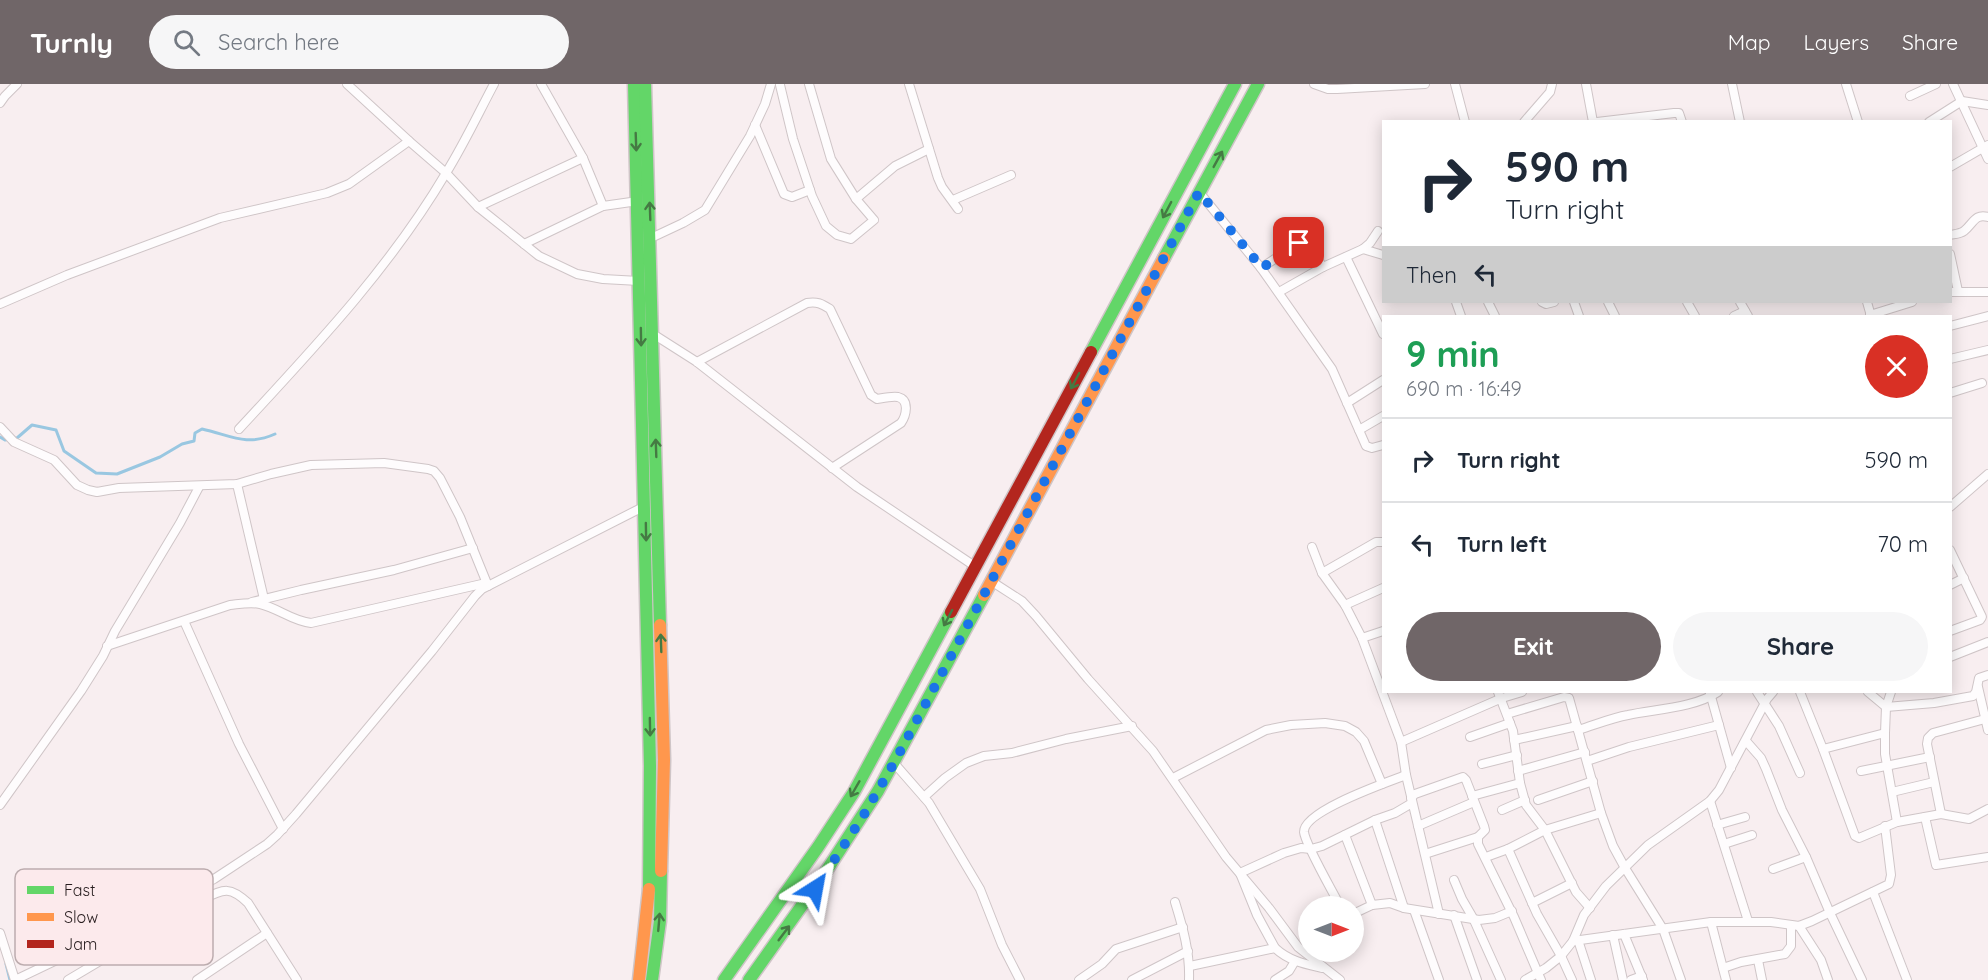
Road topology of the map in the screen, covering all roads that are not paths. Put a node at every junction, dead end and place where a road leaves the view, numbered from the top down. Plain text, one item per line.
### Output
1 (17, 84) edge
2 (347, 84) edge
3 (494, 84) edge
4 (541, 84) edge
5 (634, 84) edge
6 (645, 84) edge
7 (784, 84) edge
8 (809, 84) edge
9 (909, 84) edge
10 (1235, 84) edge
11 (1258, 84) edge
12 (1314, 84) edge
13 (1425, 84) edge
14 (1455, 84) edge
15 (1552, 84) edge
16 (1586, 84) edge
17 (1732, 84) edge
18 (1846, 84) edge
19 (1936, 84) edge
20 (1953, 84) edge
21 (770, 87) edge
22 (1910, 96) dead end
23 (1962, 101) junction
24 (0, 103) edge
25 (1988, 105) edge
26 (1220, 112) junction
27 (1464, 120) edge
28 (1526, 120) edge
29 (1595, 120) edge
30 (1613, 120) edge
31 (1681, 120) edge
32 (1740, 120) edge
33 (1857, 120) edge
34 (1932, 120) edge
35 (1238, 122) junction
36 (755, 125) junction
37 (409, 141) junction
38 (1985, 147) edge
39 (929, 149) junction
40 (583, 158) junction
41 (1988, 159) edge
42 (1952, 166) edge
43 (446, 173) junction
44 (1011, 175) dead end
45 (810, 190) junction
46 (1199, 192) junction
47 (856, 200) junction
48 (952, 200) junction
49 (638, 201) junction
50 (603, 206) junction
51 (478, 207) junction
52 (958, 209) dead end
53 (1988, 217) edge
54 (1378, 231) dead end
55 (1952, 234) edge
56 (651, 238) junction
57 (524, 244) junction
58 (1363, 249) junction
59 (1382, 255) edge
60 (1346, 256) junction
61 (1323, 267) junction
62 (1262, 268) junction
63 (1952, 273) edge
64 (639, 280) junction
65 (1279, 292) junction
66 (1954, 292) edge
67 (1988, 292) edge
68 (1909, 303) edge
69 (0, 304) edge
70 (1874, 315) edge
71 (1988, 316) edge
72 (1952, 325) edge
73 (1382, 332) edge
74 (653, 334) junction
75 (1988, 350) edge
76 (1952, 359) edge
77 (697, 362) junction
78 (1382, 381) edge
79 (1982, 383) dead end
80 (1952, 392) edge
81 (1347, 404) junction
82 (1382, 417) edge
83 (0, 427) edge
84 (239, 429) dead end
85 (1359, 430) junction
86 (1382, 445) edge
87 (832, 468) junction
88 (1988, 474) edge
89 (237, 484) junction
90 (199, 487) junction
91 (1952, 505) edge
92 (645, 506) junction
93 (1382, 542) edge
94 (1312, 547) dead end
95 (472, 549) junction
96 (1952, 554) edge
97 (976, 567) junction
98 (1322, 573) junction
99 (1964, 578) junction
100 (991, 581) junction
101 (1952, 584) edge
102 (487, 585) junction
103 (1382, 588) edge
104 (264, 599) junction
105 (248, 603) junction
106 (1345, 605) junction
107 (184, 621) junction
108 (1952, 630) edge
109 (1382, 631) edge
110 (1362, 638) junction
111 (1988, 642) edge
112 (107, 646) junction
113 (1952, 656) edge
114 (1988, 675) edge
115 (1978, 686) junction
116 (1382, 691) edge
117 (1383, 693) edge
118 (1713, 693) edge
119 (1758, 693) edge
120 (1772, 693) edge
121 (1800, 693) edge
122 (1869, 693) edge
123 (1890, 693) edge
124 (1500, 695) edge
125 (1571, 695) edge
126 (1764, 704) junction
127 (1886, 707) junction
128 (1508, 718) junction
129 (1985, 719) junction
130 (1719, 725) junction
131 (1132, 726) junction
132 (1578, 728) junction
133 (1988, 730) edge
134 (1885, 733) junction
135 (1470, 737) dead end
136 (1514, 740) junction
137 (1746, 741) junction
138 (1401, 742) junction
139 (1823, 749) junction
140 (1517, 754) junction
141 (1586, 756) junction
142 (1930, 757) junction
143 (894, 763) junction
144 (1482, 764) dead end
145 (1887, 765) junction
146 (1731, 768) junction
147 (1518, 771) junction
148 (1861, 771) dead end
149 (1800, 773) dead end
150 (1406, 775) junction
151 (1173, 778) junction
152 (1593, 781) junction
153 (1934, 782) junction
154 (1520, 783) junction
155 (1382, 784) junction
156 (1892, 792) junction
157 (924, 797) junction
158 (1473, 799) junction
159 (1525, 800) junction
160 (1538, 800) dead end
161 (1710, 801) junction
162 (1412, 803) junction
163 (0, 805) edge
164 (1988, 809) edge
165 (1502, 810) dead end
166 (1601, 813) junction
167 (1941, 814) junction
168 (1745, 817) dead end
169 (1925, 817) junction
170 (1375, 820) junction
171 (1897, 822) junction
172 (1718, 825) junction
173 (1418, 826) junction
174 (1885, 826) junction
175 (283, 829) junction
176 (1545, 830) junction
177 (1345, 835) junction
178 (1752, 835) dead end
179 (1478, 837) junction
180 (1724, 844) junction
181 (1311, 849) junction
182 (1508, 849) junction
183 (1425, 854) junction
184 (1486, 857) junction
185 (1806, 857) junction
186 (1988, 857) edge
187 (1624, 868) junction
188 (1773, 869) dead end
189 (1240, 873) junction
190 (213, 878) edge
191 (1454, 880) dead end
192 (1572, 883) junction
193 (1873, 892) junction
194 (213, 895) edge
195 (1335, 896) edge
196 (1174, 902) dead end
197 (1532, 903) junction
198 (1372, 905) junction
199 (1404, 908) junction
200 (1590, 908) junction
201 (1364, 909) edge
202 (1414, 910) junction
203 (1512, 911) junction
204 (1830, 913) junction
205 (1439, 914) junction
206 (1454, 915) junction
207 (1473, 918) junction
208 (1748, 921) junction
209 (1711, 922) junction
210 (1795, 926) junction
211 (1183, 927) junction
212 (1663, 929) junction
213 (0, 933) edge
214 (267, 933) junction
215 (1624, 934) junction
216 (1613, 935) junction
217 (1575, 941) junction
218 (1275, 948) junction
219 (1188, 951) junction
220 (1561, 956) junction
221 (1758, 960) junction
222 (1295, 961) junction
223 (46, 965) edge
224 (93, 965) edge
225 (1190, 966) junction
226 (1723, 968) junction
227 (1327, 969) junction
228 (1540, 976) edge
229 (1642, 978) edge
230 (1281, 979) edge
231 (68, 980) edge
232 (197, 980) edge
233 (297, 980) edge
234 (639, 980) edge
235 (652, 980) edge
236 (724, 980) edge
237 (749, 980) edge
238 (1020, 980) edge
239 (1079, 980) edge
240 (1131, 980) edge
241 (1190, 980) edge
242 (1340, 980) edge
243 (1439, 980) edge
244 (1477, 980) edge
245 (1500, 980) edge
246 (1525, 980) edge
247 (1572, 980) edge
248 (1591, 980) edge
249 (1623, 980) edge
250 (1630, 980) edge
251 (1681, 980) edge
252 (1726, 980) edge
253 (1762, 980) edge
254 (1828, 980) edge
255 (1862, 980) edge
256 (1907, 980) edge

1 - 24 street
2 - 37 street
3 - 43 street
4 - 40 street
5 -> 49 main road
56 -> 6 main road
7 - 21 street
7 - 45 street
8 - 47 street
9 - 39 street
10 - 26 main road
11 - 35 main road
12 - 13 street
14 - 27 street
15 - 28 street
16 - 29 street
17 - 32 street
18 - 33 street
19 - 22 street
20 - 23 street
21 - 36 street
23 - 25 street
23 - 34 street
23 - 38 street
26 - 35 main road
26 -> 97 main road
30 - 31 street
46 -> 35 main road
36 - 45 street
36 - 56 street
37 - 43 street
37 - 69 street
38 - 41 street
38 - 42 street
39 - 47 street
39 - 48 street
40 - 50 street
40 - 51 street
43 - 51 street
43 - 84 street
44 - 48 street
45 - 47 street
46 - 62 street
46 - 100 main road
48 - 52 street
49 - 50 street
49 - 64 main road
50 - 57 street
51 - 57 street
53 - 55 street
54 - 58 street
56 - 74 main road
57 - 64 street
58 - 59 street
58 - 60 street
60 - 61 street
60 - 73 street
61 - 62 street
61 - 65 street
62 - 65 street
63 - 66 street
64 -> 92 main road
65 - 81 street
66 - 67 street
68 - 70 street
71 - 72 street
74 - 77 street
235 -> 74 main road
75 - 76 street
77 - 87 street
77 - 87 street
78 - 81 street
79 - 80 street
81 - 85 street
82 - 85 street
83 - 90 street
85 - 86 street
87 - 97 street
88 - 91 street
89 - 90 street
89 - 95 street
89 - 104 street
90 - 112 street
92 - 102 street
92 -> 234 main road
93 - 98 street
94 - 98 street
95 - 102 street
95 - 104 street
96 - 99 street
97 -> 236 main road
98 - 106 street
99 - 101 street
99 - 108 street
100 - 131 street
100 - 143 main road
102 - 105 street
102 - 175 street
103 - 106 street
104 - 105 street
105 - 107 street
106 - 110 street
107 - 112 street
107 - 175 street
109 - 110 street
110 - 116 street
111 - 113 street
112 - 163 street
114 - 115 street
115 - 127 street
115 - 129 street
117 - 138 street
118 - 130 street
118 - 132 street
119 - 126 street
120 - 126 street
121 - 139 street
122 - 127 street
123 - 127 street
124 - 128 street
124 - 138 street
125 - 128 street
125 - 132 street
126 - 137 street
126 - 149 street
127 - 134 street
128 - 135 street
128 - 136 street
129 - 133 street
129 - 142 street
130 - 141 street
130 - 146 street
131 - 151 street
131 - 157 street
132 - 136 street
132 - 141 street
134 - 139 street
134 - 145 street
136 - 140 street
137 - 146 street
137 - 185 street
138 - 150 street
139 - 174 street
140 - 144 street
140 - 147 street
141 - 147 street
141 - 152 street
142 - 145 street
142 - 153 street
143 - 157 street
237 -> 143 main road
145 - 148 street
145 - 156 street
146 - 161 street
147 - 154 street
150 - 155 street
150 - 162 street
151 - 155 street
151 - 189 street
152 - 160 street
152 - 166 street
153 - 156 street
153 - 167 street
154 - 158 street
154 - 159 street
155 - 181 street
156 - 171 street
157 - 238 street
158 - 162 street
158 - 173 street
158 - 179 street
159 - 165 street
159 - 176 street
161 - 172 street
161 - 187 street
162 - 170 street
162 - 173 street
164 - 167 street
166 - 176 street
166 - 187 street
167 - 169 street
168 - 172 street
169 - 171 street
169 - 186 street
170 - 177 street
170 - 199 street
171 - 174 street
172 - 180 street
173 - 183 street
174 - 193 street
175 - 190 street
176 - 182 street
176 - 192 street
177 - 181 street
177 - 198 street
178 - 180 street
179 - 183 street
179 - 184 street
180 - 208 street
181 - 189 street
181 - 195 street
182 - 184 street
182 - 197 street
183 - 205 street
184 - 203 street
185 - 188 street
185 - 204 street
187 - 200 street
187 - 212 street
189 - 218 street
189 - 227 street
191 - 207 street
192 - 197 street
192 - 200 street
193 - 204 street
193 - 256 street
194 - 214 street
196 - 211 street
197 - 220 street
198 - 199 street
198 - 201 street
199 - 202 street
200 - 217 street
202 - 205 street
202 - 243 street
203 - 207 street
203 - 228 street
204 - 210 street
204 - 255 street
205 - 206 street
206 - 207 street
206 - 244 street
207 - 245 street
208 - 209 street
208 - 210 street
209 - 212 street
209 - 226 street
210 - 221 street
210 - 254 street
211 - 219 street
211 - 239 street
212 - 215 street
212 - 251 street
213 - 223 street
214 - 232 street
214 - 233 street
215 - 216 street
215 - 229 street
216 - 217 street
216 - 249 street
217 - 220 street
217 - 248 street
218 - 222 street
218 - 225 street
219 - 225 street
219 - 240 street
220 - 228 street
220 - 247 street
221 - 226 street
221 - 253 street
222 - 227 street
222 - 230 street
224 - 231 street
225 - 241 street
226 - 252 street
227 - 242 street
228 - 246 street
229 - 250 street

